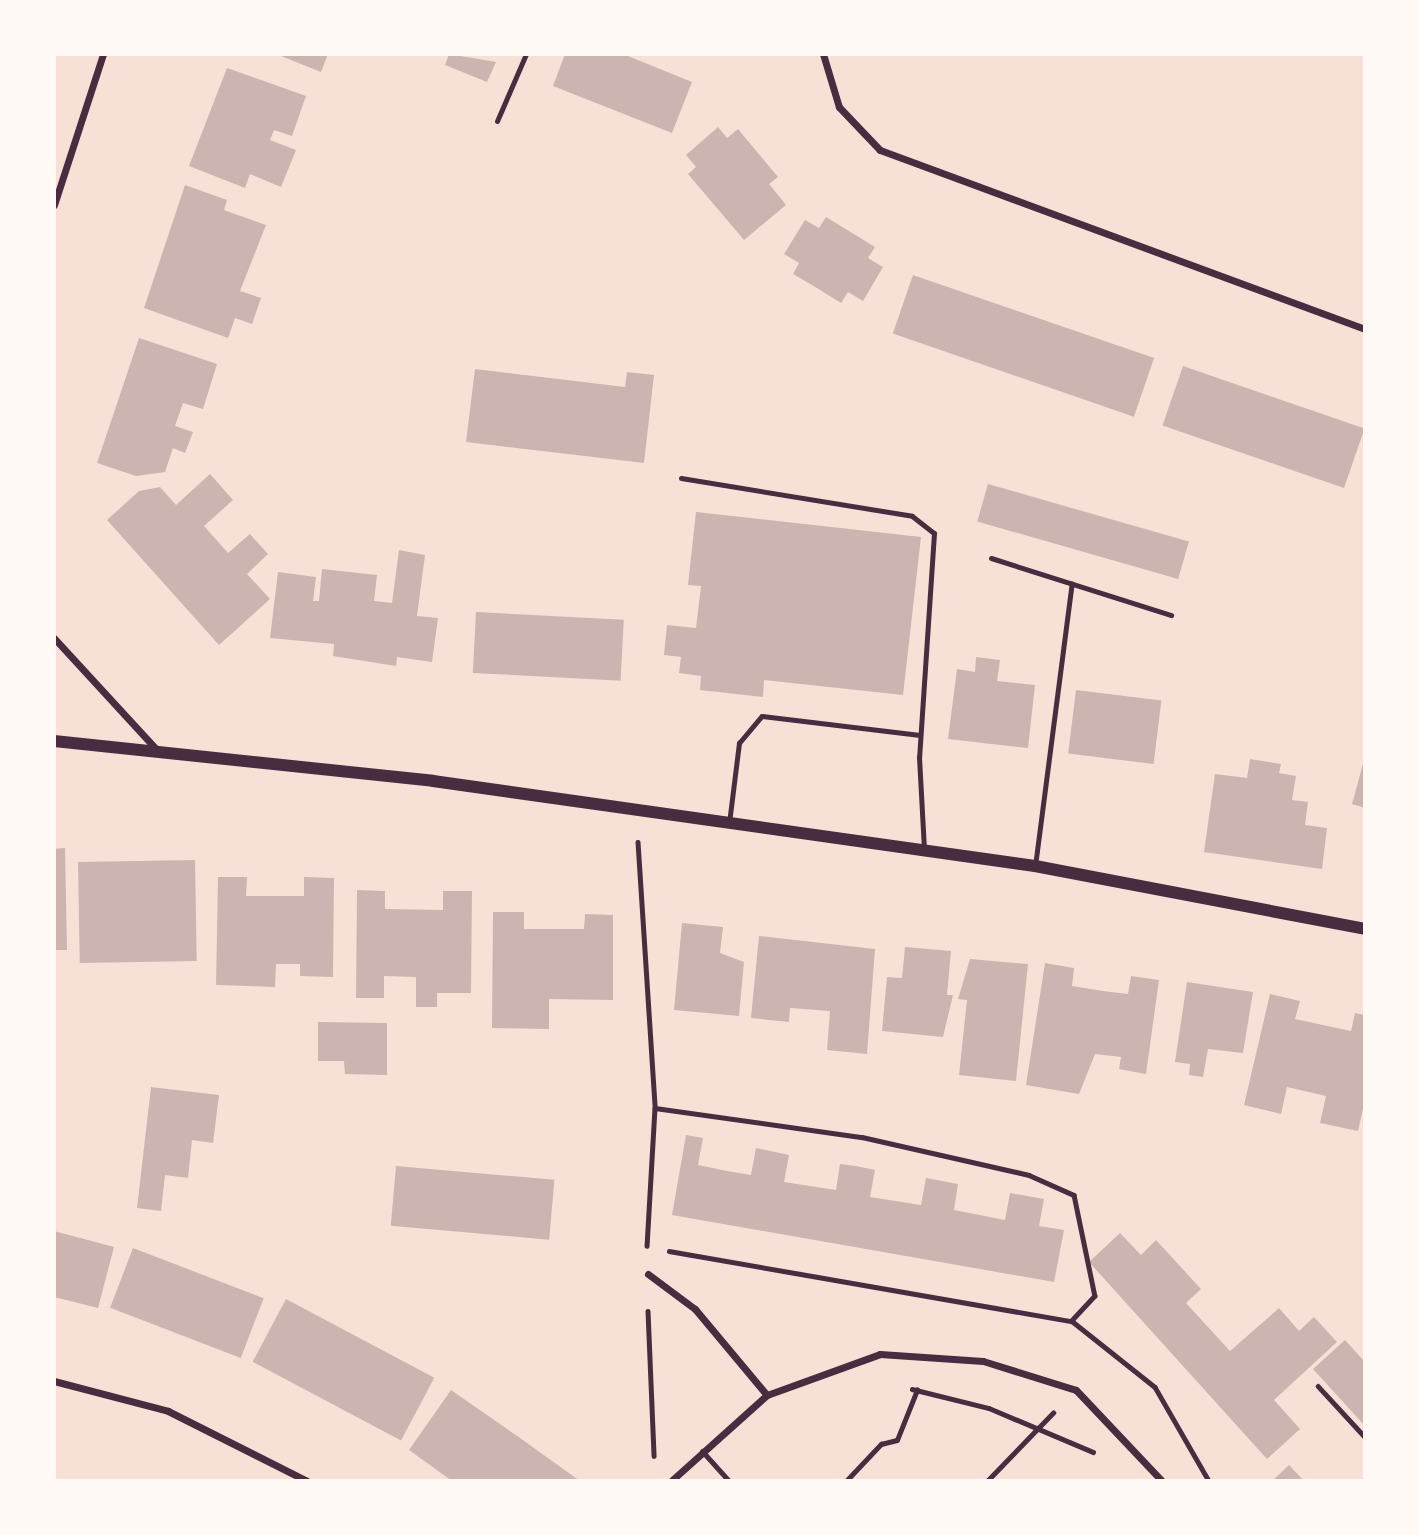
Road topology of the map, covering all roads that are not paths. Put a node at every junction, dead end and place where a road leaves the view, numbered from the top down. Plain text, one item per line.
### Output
1 (103, 54) edge
2 (526, 54) edge
3 (823, 54) edge
4 (497, 121) dead end
5 (54, 205) edge
6 (1365, 329) edge
7 (681, 478) dead end
8 (991, 558) dead end
9 (1072, 583) junction
10 (1171, 615) dead end
11 (54, 638) edge
12 (920, 735) junction
13 (54, 741) edge
14 (159, 751) junction
15 (729, 826) junction
16 (924, 852) junction
17 (1035, 866) junction
18 (1365, 929) edge
19 (648, 1274) road end
20 (54, 1381) edge
21 (767, 1395) junction
22 (702, 1451) junction
23 (307, 1481) edge
24 (671, 1481) edge
25 (729, 1481) edge
26 (1162, 1481) edge

1 - 5 street
2 - 4 lane
3 - 6 street
7 - 12 lane
8 - 9 lane
9 - 10 lane
9 - 17 lane
11 - 14 street
12 - 15 lane
12 - 16 lane
13 - 14 street
14 - 15 street
15 - 16 street
16 - 17 street
17 - 18 street
19 - 21 street
20 - 23 street
21 - 22 street
21 - 26 street
22 - 24 street
22 - 25 lane

